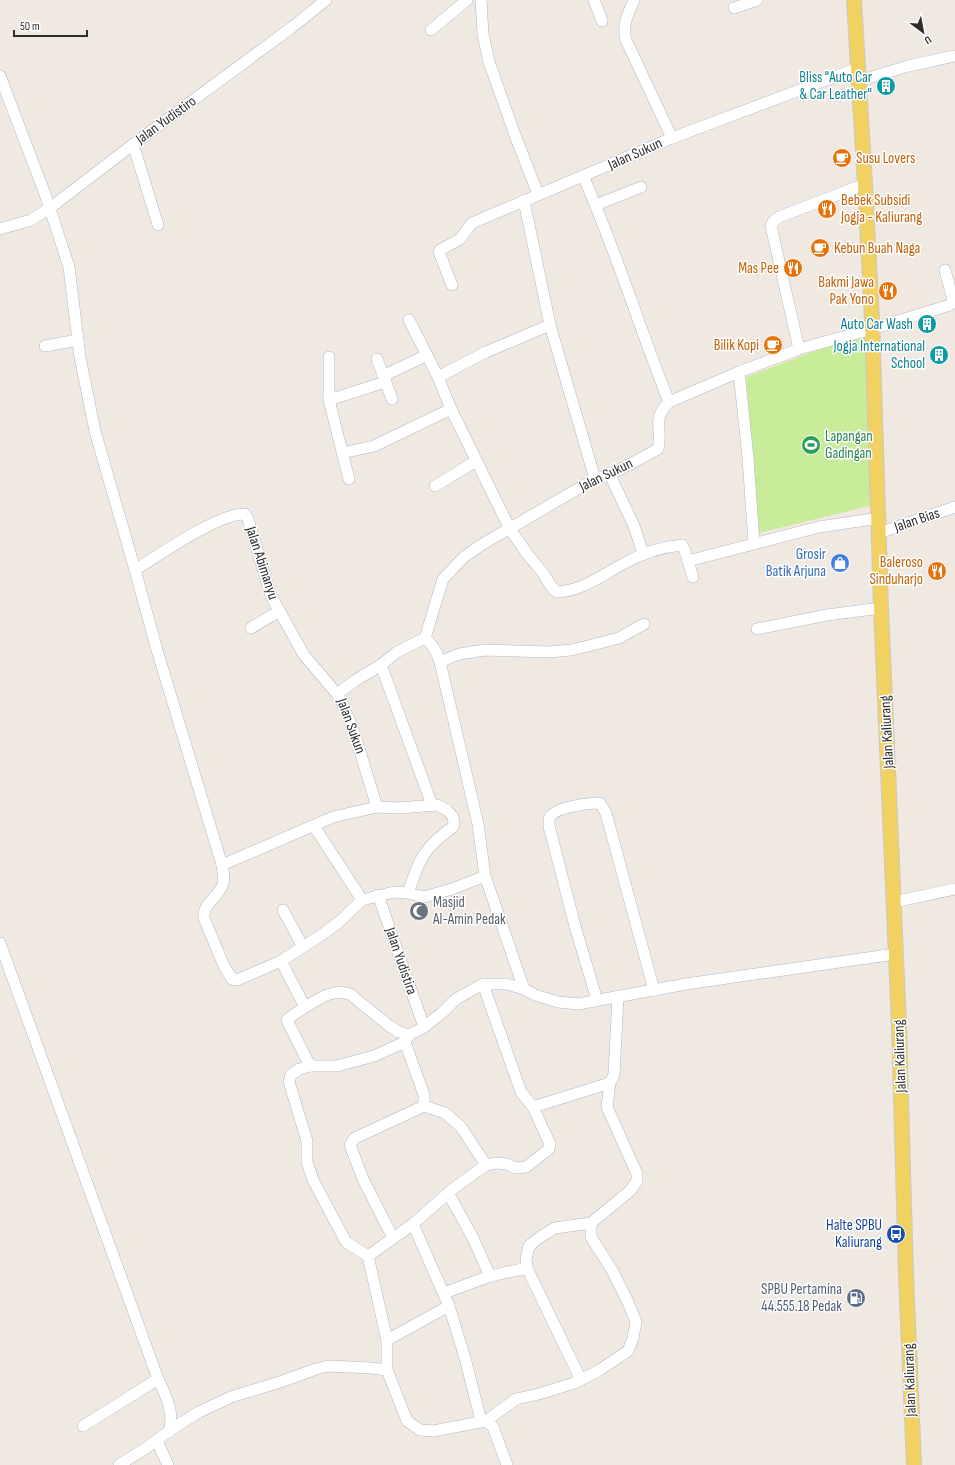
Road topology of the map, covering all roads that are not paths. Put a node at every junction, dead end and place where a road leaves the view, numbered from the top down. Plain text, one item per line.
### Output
1 (326, 0) edge
2 (467, 0) edge
3 (481, 0) edge
4 (594, 0) edge
5 (634, 0) edge
6 (757, 0) edge
7 (854, 0) edge
8 (734, 8) dead end
9 (602, 21) dead end
10 (431, 30) dead end
11 (955, 56) edge
12 (859, 74) junction
13 (0, 76) edge
14 (672, 138) junction
15 (133, 144) junction
16 (583, 176) junction
17 (865, 184) junction
18 (641, 187) dead end
19 (538, 194) junction
20 (524, 201) junction
21 (596, 205) junction
22 (50, 208) junction
23 (158, 225) dead end
24 (0, 229) edge
25 (945, 270) dead end
26 (452, 285) dead end
27 (409, 320) dead end
28 (550, 325) junction
29 (872, 329) junction
30 (78, 340) junction
31 (45, 346) dead end
32 (799, 349) junction
33 (427, 355) junction
34 (329, 358) dead end
35 (377, 359) dead end
36 (739, 372) junction
37 (438, 377) junction
38 (384, 379) junction
39 (392, 399) dead end
40 (329, 400) junction
41 (670, 402) junction
42 (451, 409) junction
43 (342, 453) junction
44 (476, 461) junction
45 (610, 475) junction
46 (349, 479) dead end
47 (595, 479) junction
48 (436, 486) dead end
49 (955, 507) edge
50 (879, 518) junction
51 (510, 529) junction
52 (879, 533) junction
53 (754, 543) junction
54 (643, 553) junction
55 (688, 561) junction
56 (136, 570) junction
57 (692, 577) dead end
58 (882, 608) junction
59 (279, 611) junction
60 (644, 624) dead end
61 (250, 628) dead end
62 (757, 629) dead end
63 (425, 638) junction
64 (440, 662) junction
65 (381, 665) junction
66 (337, 694) junction
67 (432, 805) junction
68 (377, 807) junction
69 (314, 826) junction
70 (222, 864) junction
71 (485, 876) junction
72 (955, 889) edge
73 (408, 893) junction
74 (378, 895) junction
75 (362, 900) junction
76 (894, 902) junction
77 (283, 910) dead end
78 (0, 943) edge
79 (304, 947) junction
80 (895, 954) junction
81 (281, 961) junction
82 (483, 984) junction
83 (524, 989) junction
84 (654, 990) junction
85 (618, 996) junction
86 (597, 1000) junction
87 (305, 1007) junction
88 (424, 1027) junction
89 (407, 1038) junction
90 (310, 1066) junction
91 (610, 1083) junction
92 (424, 1106) junction
93 (533, 1106) junction
94 (486, 1165) junction
95 (448, 1193) junction
96 (591, 1223) junction
97 (413, 1224) junction
98 (392, 1238) junction
99 (368, 1256) junction
100 (526, 1268) junction
101 (490, 1276) junction
102 (444, 1293) junction
103 (449, 1306) junction
104 (387, 1340) junction
105 (387, 1370) junction
106 (158, 1379) junction
107 (580, 1380) junction
108 (483, 1421) junction
109 (83, 1426) dead end
110 (169, 1432) junction
111 (157, 1441) junction
112 (119, 1465) edge
113 (168, 1465) edge
114 (507, 1465) edge
115 (914, 1465) edge

1 - 15 street, Jalan Yudistiro
2 - 10 street
3 - 19 street
4 - 9 street
5 - 14 street
6 - 8 street
7 - 12 main road, Jalan Kaliurang
11 - 12 street, Jalan Sukun
12 - 14 street, Jalan Sukun
12 - 17 main road, Jalan Kaliurang
13 - 22 street
14 - 16 street, Jalan Sukun
15 - 22 street, Jalan Yudistiro
15 - 23 street
16 - 19 street, Jalan Sukun
16 - 21 street
17 - 29 main road, Jalan Kaliurang
17 - 32 street
18 - 21 street
19 - 20 street, Jalan Sukun
20 - 26 street, Jalan Sukun
20 - 28 street
21 - 41 street
22 - 24 street, Jalan Yudistiro
22 - 30 street
25 - 29 street
27 - 33 street
28 - 37 street
28 - 47 street
29 - 32 street
29 - 50 main road, Jalan Kaliurang
30 - 31 street
30 - 56 street
32 - 36 street
33 - 37 street
33 - 38 street
34 - 40 street
35 - 38 street
36 - 41 street
36 - 53 street
37 - 42 street
38 - 39 street
38 - 40 street
40 - 43 street
41 - 45 street, Jalan Sukun
42 - 43 street
42 - 44 street
43 - 46 street
44 - 48 street
44 - 51 street
45 - 47 street, Jalan Sukun
45 - 54 street
47 - 51 street, Jalan Sukun
49 - 52 street, Jalan Bias
50 - 52 main road, Jalan Kaliurang
50 - 53 street
51 - 54 street
51 - 63 street, Jalan Sukun
52 - 58 main road, Jalan Kaliurang
53 - 55 street
54 - 55 street
55 - 57 street
56 - 59 street, Jalan Abimanyu
56 - 70 street
58 - 62 street
58 - 76 main road, Jalan Kaliurang
59 - 61 street
59 - 66 street, Jalan Abimanyu
60 - 64 street
63 - 64 street
63 - 65 street, Jalan Sukun
64 - 71 street
65 - 66 street, Jalan Sukun
65 - 67 street
66 - 68 street, Jalan Sukun
67 - 68 street
67 - 73 street
68 - 69 street
69 - 70 street
69 - 75 street
70 - 81 street
71 - 73 street
71 - 83 street
72 - 76 street
73 - 74 street
74 - 75 street
74 - 88 street, Jalan Yudistira
75 - 79 street
76 - 80 main road, Jalan Kaliurang
77 - 79 street
78 - 106 street
79 - 81 street
80 - 84 street
80 - 115 main road, Jalan Kaliurang
81 - 87 street
82 - 83 street
82 - 88 street
82 - 93 street
83 - 86 street
84 - 85 street
84 - 86 street
85 - 86 street
85 - 91 street
87 - 89 street
87 - 90 street
88 - 89 street
89 - 90 street
89 - 92 street
90 - 99 street
91 - 93 street
91 - 96 street
92 - 94 street
92 - 98 street
93 - 94 street
94 - 95 street
95 - 97 street
95 - 101 street
96 - 100 street
96 - 107 street
97 - 98 street
97 - 102 street
98 - 99 street
99 - 104 street
100 - 101 street
100 - 107 street
101 - 102 street
102 - 103 street
103 - 104 street
103 - 108 street
104 - 105 street
105 - 108 street
105 - 110 street
106 - 109 street
106 - 110 street
107 - 108 street
108 - 114 street
110 - 111 street
111 - 112 street
111 - 113 street

